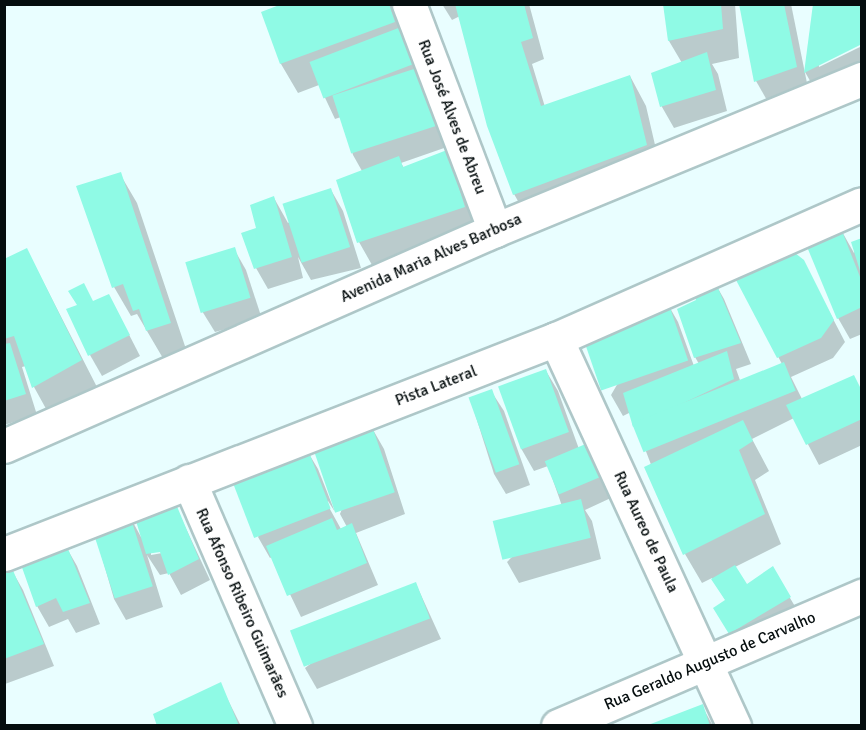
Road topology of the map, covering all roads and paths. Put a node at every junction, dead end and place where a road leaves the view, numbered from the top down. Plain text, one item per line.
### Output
1 (409, 4) edge
2 (861, 79) edge
3 (861, 204) edge
4 (495, 230) junction
5 (556, 339) junction
6 (4, 446) edge
7 (189, 481) junction
8 (4, 554) edge
9 (861, 596) edge
10 (707, 664) junction
11 (296, 726) edge
12 (558, 726) edge
13 (734, 726) edge

1 - 4 main road, Rua José Alves de Abreu
2 - 4 main road, Avenida Maria Alves Barbosa
3 - 5 main road, Pista Lateral
4 - 6 main road, Avenida Maria Alves Barbosa
5 - 7 main road, Pista Lateral
5 - 10 main road, Rua Aureo de Paula
7 - 8 main road, Pista Lateral
7 - 11 main road, Rua Afonso Ribeiro Guimarães
9 - 10 main road, Rua Geraldo Augusto de Carvalho
10 - 12 main road, Rua Geraldo Augusto de Carvalho
10 - 13 main road, Rua Aureo de Paula

